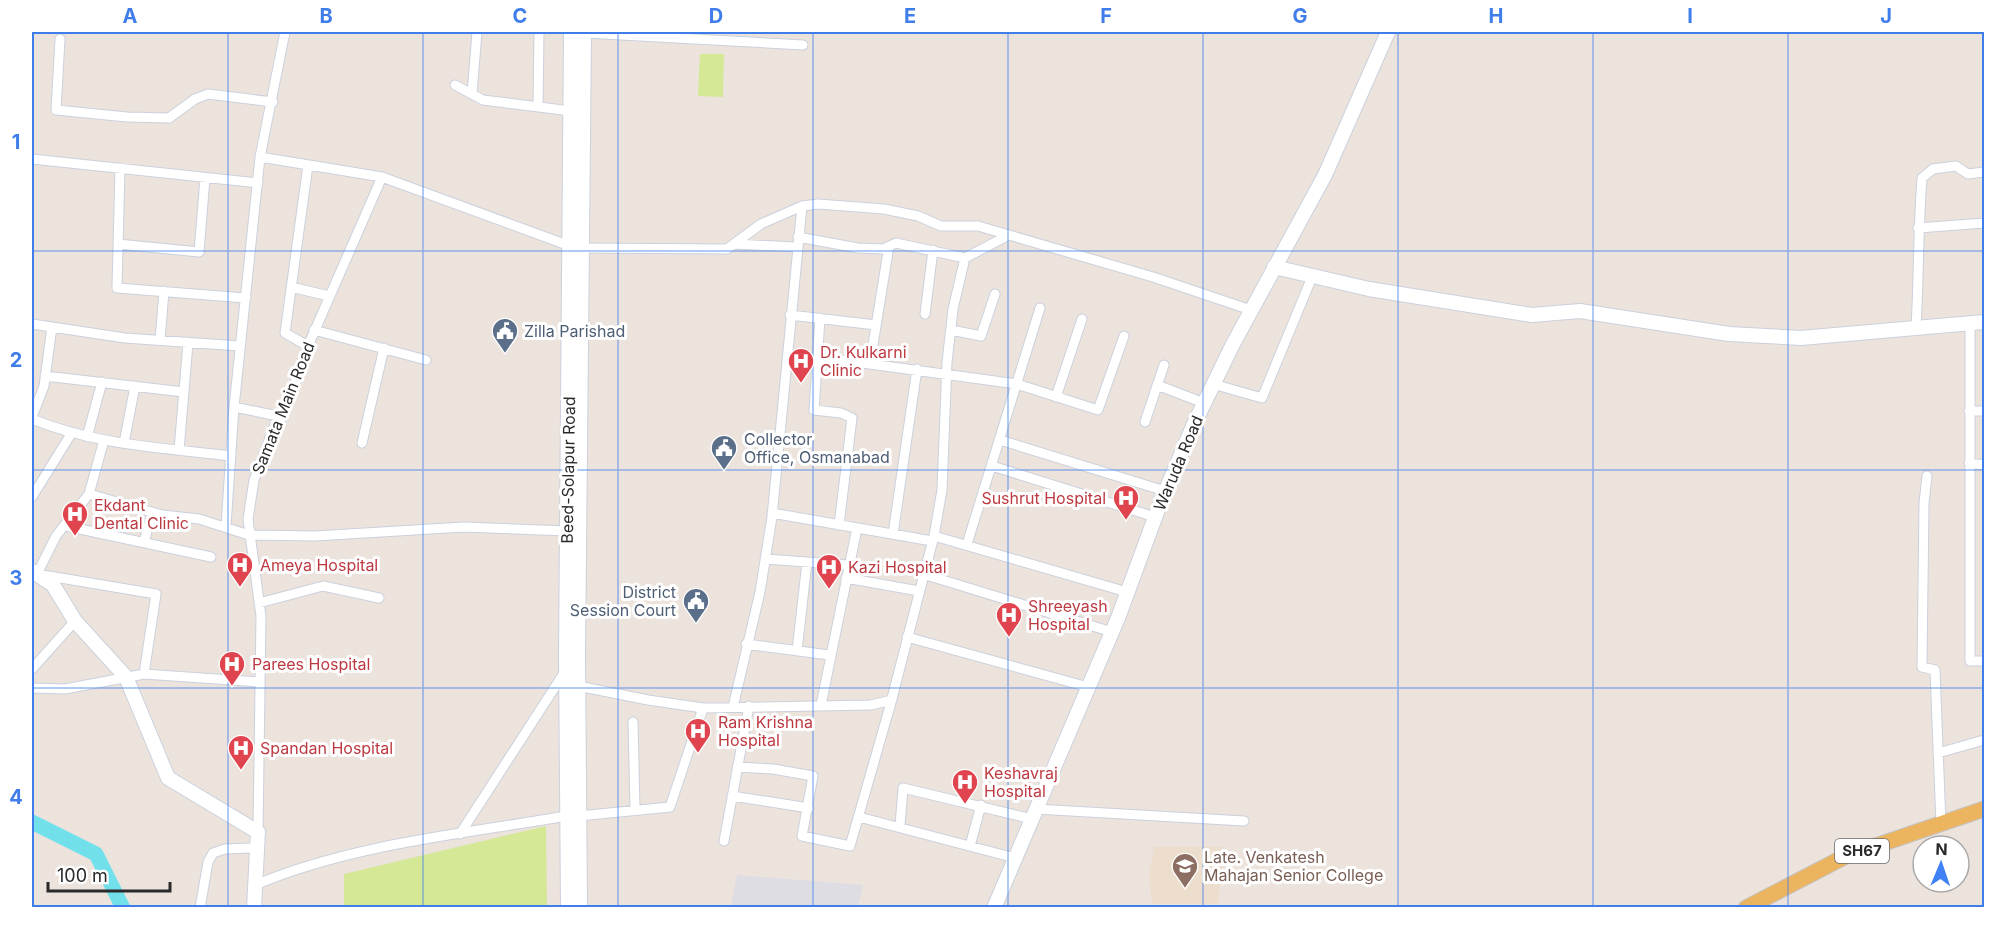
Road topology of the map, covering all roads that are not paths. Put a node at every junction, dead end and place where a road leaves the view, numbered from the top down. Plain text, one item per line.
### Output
1 (285, 32) edge
2 (477, 32) edge
3 (538, 32) edge
4 (579, 32) edge
5 (1388, 32) edge
6 (60, 39) dead end
7 (803, 45) dead end
8 (455, 85) dead end
9 (472, 94) junction
10 (273, 102) junction
11 (538, 107) junction
12 (571, 111) junction
13 (260, 157) junction
14 (32, 159) edge
15 (308, 165) junction
16 (120, 168) junction
17 (1984, 172) edge
18 (382, 177) junction
19 (205, 178) junction
20 (258, 183) junction
21 (801, 206) junction
22 (1984, 223) edge
23 (1918, 228) junction
24 (1009, 235) junction
25 (798, 237) junction
26 (118, 244) junction
27 (735, 244) junction
28 (889, 246) junction
29 (576, 247) junction
30 (796, 248) junction
31 (933, 250) junction
32 (965, 258) junction
33 (1274, 267) junction
34 (1312, 277) junction
35 (291, 287) junction
36 (164, 291) junction
37 (995, 294) dead end
38 (329, 296) junction
39 (246, 298) junction
40 (1040, 308) dead end
41 (1251, 310) junction
42 (925, 314) dead end
43 (790, 315) junction
44 (820, 318) junction
45 (1082, 319) dead end
46 (1977, 322) edge
47 (32, 324) edge
48 (876, 325) junction
49 (52, 327) junction
50 (1916, 327) junction
51 (314, 330) junction
52 (951, 330) junction
53 (1124, 336) dead end
54 (160, 340) junction
55 (188, 343) junction
56 (240, 346) junction
57 (308, 346) junction
58 (384, 348) junction
59 (818, 357) junction
60 (426, 360) dead end
61 (870, 363) junction
62 (1164, 365) dead end
63 (917, 369) junction
64 (947, 374) junction
65 (45, 376) junction
66 (102, 382) junction
67 (1017, 384) junction
68 (1213, 384) junction
69 (1157, 385) junction
70 (135, 386) junction
71 (184, 392) junction
72 (1056, 397) junction
73 (1204, 404) junction
74 (234, 406) junction
75 (1969, 411) junction
76 (1984, 411) edge
77 (283, 417) junction
78 (32, 418) edge
79 (1145, 422) dead end
80 (71, 434) junction
81 (87, 437) junction
82 (104, 440) junction
83 (1000, 440) junction
84 (124, 443) junction
85 (362, 443) dead end
86 (179, 450) junction
87 (231, 456) junction
88 (1969, 464) junction
89 (1984, 465) edge
90 (992, 466) junction
91 (1928, 476) dead end
92 (1166, 491) junction
93 (89, 494) junction
94 (32, 496) edge
95 (152, 513) junction
96 (772, 513) junction
97 (1155, 517) junction
98 (839, 525) junction
99 (66, 526) junction
100 (225, 526) junction
101 (857, 528) junction
102 (567, 531) junction
103 (893, 534) junction
104 (249, 535) junction
105 (933, 539) junction
106 (144, 542) junction
107 (968, 544) junction
108 (211, 557) dead end
109 (765, 559) junction
110 (807, 562) junction
111 (849, 564) junction
112 (34, 573) edge
113 (923, 574) junction
114 (846, 578) junction
115 (919, 591) junction
116 (1127, 592) junction
117 (379, 598) dead end
118 (259, 603) junction
119 (75, 621) junction
120 (1112, 632) junction
121 (907, 637) junction
122 (746, 644) junction
123 (797, 651) junction
124 (829, 655) junction
125 (1984, 661) edge
126 (32, 669) edge
127 (566, 670) junction
128 (144, 674) junction
129 (126, 677) junction
130 (260, 682) junction
131 (578, 686) junction
132 (1088, 687) junction
133 (32, 688) edge
134 (892, 700) junction
135 (821, 705) junction
136 (749, 706) junction
137 (733, 707) junction
138 (703, 708) junction
139 (633, 722) dead end
140 (1984, 740) edge
141 (1938, 753) junction
142 (737, 767) junction
143 (732, 796) junction
144 (981, 805) junction
145 (809, 808) junction
146 (635, 809) junction
147 (1984, 809) edge
148 (1034, 814) junction
149 (572, 816) junction
150 (859, 817) junction
151 (1244, 821) dead end
152 (1941, 824) junction
153 (900, 826) junction
154 (255, 831) junction
155 (460, 834) junction
156 (724, 841) dead end
157 (970, 846) junction
158 (251, 848) junction
159 (1015, 858) junction
160 (255, 885) junction
161 (200, 908) edge
162 (248, 908) edge
163 (254, 908) edge
164 (567, 908) edge
165 (580, 908) edge
166 (994, 908) edge
167 (1746, 908) edge

1 - 10 street, Samata Main Road
2 - 9 street
3 - 11 street
4 - 7 street
4 - 12 street, Beed-Solapur Road
4 - 29 street, Beed-Solapur Road
5 - 33 street, Waruda Road
6 - 10 street
8 - 9 street
9 - 11 street
10 - 13 street, Samata Main Road
11 - 12 street
12 - 29 street, Beed-Solapur Road
13 - 15 street
13 - 20 street, Samata Main Road
14 - 16 street
15 - 18 street
15 - 35 street
16 - 19 street
16 - 26 street
17 - 23 street
18 - 29 street
18 - 38 street, Samata Main Road
19 - 20 street
19 - 26 street
20 - 39 street, Samata Main Road
21 - 24 street
21 - 25 street
21 - 27 street
22 - 23 street
23 - 50 street
24 - 32 street
24 - 41 street
25 - 28 street
25 - 30 street
26 - 36 street
27 - 29 street
27 - 30 street
28 - 31 street
28 - 48 street
29 - 102 street, Beed-Solapur Road
29 - 131 street, Beed-Solapur Road
30 - 43 street
31 - 32 street
31 - 42 street
32 - 52 street
33 - 34 street
33 - 41 street, Waruda Road
34 - 50 street
34 - 68 street
35 - 38 street
35 - 57 street
36 - 39 street
36 - 54 street
37 - 52 street
38 - 51 street, Samata Main Road
39 - 56 street, Samata Main Road
40 - 67 street
41 - 68 street, Waruda Road
43 - 44 street
43 - 96 street
44 - 48 street
44 - 59 street
45 - 72 street
46 - 50 street
46 - 75 street
47 - 49 street
48 - 61 street
49 - 54 street
49 - 65 street
51 - 57 street, Samata Main Road
51 - 58 street
52 - 64 street
53 - 72 street
54 - 55 street
55 - 56 street
55 - 71 street
56 - 74 street, Samata Main Road
57 - 77 street, Samata Main Road
58 - 60 street
58 - 85 street
59 - 61 street
59 - 98 street
61 - 63 street
62 - 69 street
63 - 64 street
63 - 103 street
64 - 67 street
64 - 105 street
65 - 66 street
65 - 78 street
66 - 70 street
66 - 81 street
67 - 72 street
67 - 83 street
68 - 73 street, Waruda Road
69 - 73 street
69 - 79 street
70 - 71 street
70 - 84 street
71 - 86 street
73 - 92 street, Waruda Road
74 - 77 street
74 - 87 street, Samata Main Road
75 - 76 street
75 - 88 street
77 - 104 street, Samata Main Road
78 - 80 street
80 - 81 street
80 - 94 street
81 - 82 street
82 - 84 street
82 - 93 street
83 - 90 street
83 - 92 street
84 - 86 street
86 - 87 street
87 - 100 street, Samata Main Road
88 - 89 street
88 - 125 street
90 - 97 street
90 - 107 street
91 - 141 street
92 - 97 street, Waruda Road
93 - 95 street
93 - 99 street
95 - 100 street
95 - 106 street
96 - 98 street
96 - 109 street
97 - 116 street, Waruda Road
98 - 101 street
99 - 106 street
99 - 112 street
100 - 104 street
101 - 103 street
101 - 111 street
102 - 104 street
102 - 127 street, Beed-Solapur Road
103 - 105 street
104 - 118 street, Samata Main Road
105 - 107 street
105 - 113 street
106 - 108 street
107 - 116 street
109 - 110 street
109 - 122 street
110 - 111 street
110 - 123 street
111 - 114 street
112 - 119 street
112 - 128 street
113 - 115 street
113 - 120 street
114 - 115 street
114 - 124 street
115 - 121 street
116 - 120 street, Waruda Road
117 - 118 street
118 - 130 street, Samata Main Road
119 - 126 street
119 - 129 street
120 - 132 street, Waruda Road
121 - 132 street
121 - 134 street
122 - 123 street
122 - 137 street
123 - 124 street
124 - 135 street
127 - 149 street, Beed-Solapur Road
127 - 155 street
128 - 129 street
128 - 130 street
129 - 133 street
129 - 154 street
130 - 154 street, Samata Main Road
131 - 138 street
131 - 149 street, Beed-Solapur Road
132 - 148 street, Waruda Road
134 - 135 street
134 - 150 street
135 - 136 street
136 - 137 street
136 - 142 street
137 - 138 street
138 - 146 street
139 - 146 street
140 - 141 street
141 - 152 street
142 - 143 street
142 - 145 street
143 - 145 street
143 - 156 street
144 - 148 street
144 - 153 street
144 - 157 street
145 - 150 street
146 - 149 street
147 - 152 main road, SH67
148 - 151 street
148 - 159 street, Waruda Road
149 - 155 street
149 - 164 street, Beed-Solapur Road
149 - 165 street, Beed-Solapur Road
150 - 153 street
152 - 167 main road, SH67
153 - 157 street
154 - 158 street
154 - 160 street
155 - 160 street
157 - 159 street
158 - 161 street
158 - 162 street
159 - 166 street, Waruda Road
160 - 163 street

